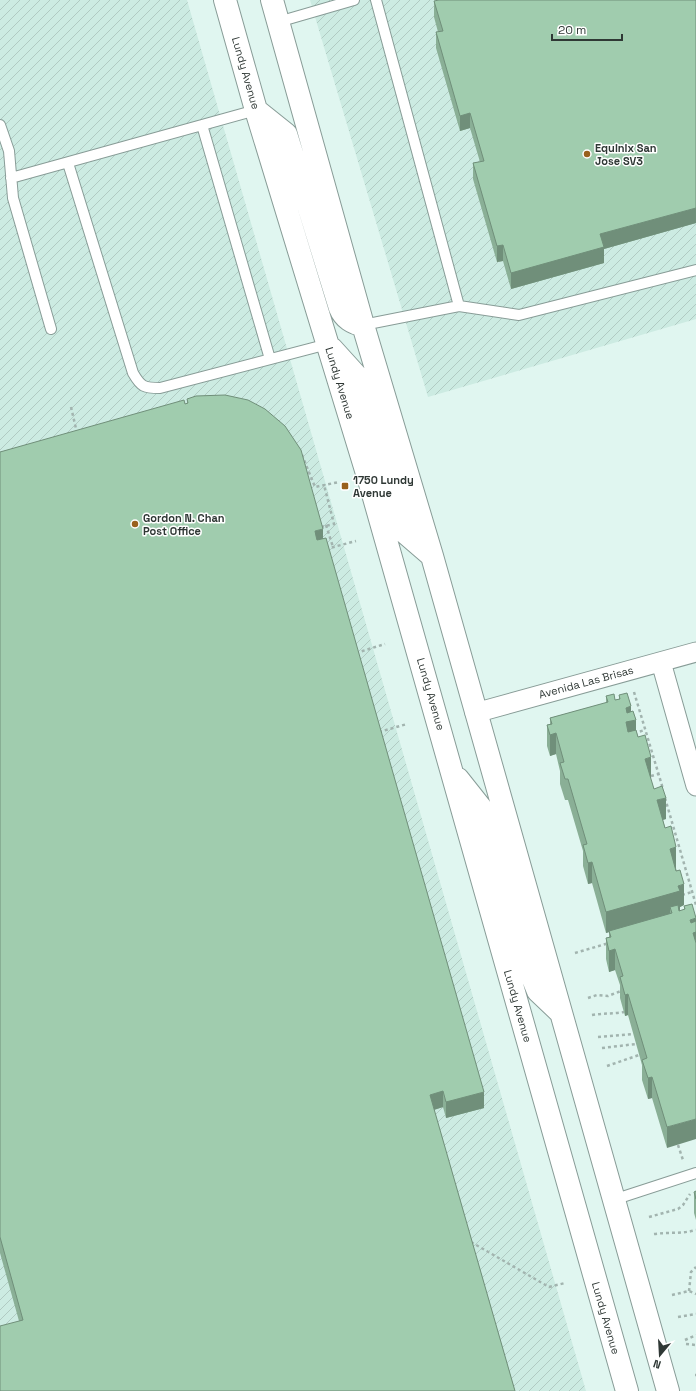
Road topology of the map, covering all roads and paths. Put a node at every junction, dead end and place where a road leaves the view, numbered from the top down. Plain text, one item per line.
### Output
1 (225, 0) edge
2 (272, 0) edge
3 (354, 0) edge
4 (376, 0) edge
5 (278, 22) junction
6 (256, 110) junction
7 (0, 125) edge
8 (202, 125) junction
9 (68, 163) junction
10 (11, 178) junction
11 (696, 270) edge
12 (459, 306) junction
13 (364, 325) junction
14 (51, 329) dead end
15 (328, 344) junction
16 (270, 359) junction
17 (71, 408) dead end
18 (78, 437) edge
19 (301, 454) edge
20 (339, 482) dead end
21 (324, 485) junction
22 (326, 525) junction
23 (318, 527) edge
24 (356, 541) dead end
25 (333, 547) junction
26 (322, 550) edge
27 (432, 556) junction
28 (385, 644) dead end
29 (696, 652) edge
30 (354, 654) edge
31 (661, 662) junction
32 (634, 692) dead end
33 (475, 713) junction
34 (642, 717) junction
35 (636, 719) edge
36 (407, 724) dead end
37 (645, 730) junction
38 (377, 733) edge
39 (634, 733) edge
40 (652, 754) junction
41 (645, 756) edge
42 (655, 764) junction
43 (648, 766) edge
44 (454, 774) junction
45 (658, 774) junction
46 (651, 776) edge
47 (696, 786) edge
48 (665, 797) junction
49 (658, 799) edge
50 (675, 831) junction
51 (668, 833) edge
52 (681, 852) junction
53 (677, 853) dead end
54 (686, 870) junction
55 (678, 872) edge
56 (692, 892) junction
57 (682, 895) edge
58 (696, 905) edge
59 (690, 907) edge
60 (612, 942) edge
61 (575, 953) dead end
62 (621, 991) edge
63 (588, 998) dead end
64 (560, 1012) junction
65 (624, 1012) edge
66 (592, 1015) dead end
67 (634, 1034) edge
68 (598, 1037) dead end
69 (636, 1044) edge
70 (602, 1048) dead end
71 (639, 1055) edge
72 (606, 1066) dead end
73 (678, 1144) edge
74 (684, 1163) dead end
75 (696, 1174) edge
76 (692, 1191) dead end
77 (613, 1200) junction
78 (649, 1217) dead end
79 (696, 1230) edge
80 (654, 1234) dead end
81 (467, 1239) edge
82 (696, 1267) edge
83 (565, 1283) dead end
84 (689, 1291) junction
85 (696, 1294) edge
86 (672, 1295) dead end
87 (696, 1314) edge
88 (678, 1317) dead end
89 (696, 1335) edge
90 (685, 1340) dead end
91 (686, 1344) dead end
92 (696, 1345) edge
93 (627, 1391) edge
94 (668, 1391) edge

1 - 6 main road, Lundy Avenue
2 - 5 main road
3 - 5 lane
4 - 12 lane
5 - 13 main road
6 - 8 lane
6 - 13 main road
6 - 15 main road, Lundy Avenue
7 - 10 lane
8 - 9 lane
8 - 16 lane
9 - 10 lane
9 - 16 lane
10 - 14 lane
11 - 12 lane
12 - 13 lane
13 - 27 main road
15 - 16 lane
15 - 27 main road
15 - 44 main road, Lundy Avenue
17 - 18 path
19 - 21 path
20 - 21 path
21 - 22 path
22 - 23 path
22 - 25 path
24 - 25 path
25 - 26 path
27 - 33 main road
28 - 30 path
29 - 31 street, Avenida Las Brisas
31 - 33 street, Avenida Las Brisas
31 - 47 street
32 - 34 path
33 - 64 main road
34 - 35 path
34 - 37 path
36 - 38 path
37 - 39 path
37 - 40 path
40 - 41 path
40 - 42 path
42 - 43 path
42 - 45 path
44 - 64 main road
44 - 93 main road, Lundy Avenue
45 - 46 path
45 - 48 path
48 - 49 path
48 - 50 path
50 - 51 path
50 - 52 path
52 - 53 path
52 - 54 path
54 - 55 path
54 - 56 path
56 - 57 path
56 - 58 path
58 - 59 path
60 - 61 path
62 - 63 path
64 - 77 main road
65 - 66 path
67 - 68 path
69 - 70 path
71 - 72 path
73 - 74 path
75 - 77 lane
76 - 78 path
77 - 94 main road
79 - 80 path
81 - 83 path
82 - 84 path
84 - 85 path
84 - 86 path
87 - 88 path
89 - 90 path
91 - 92 path

